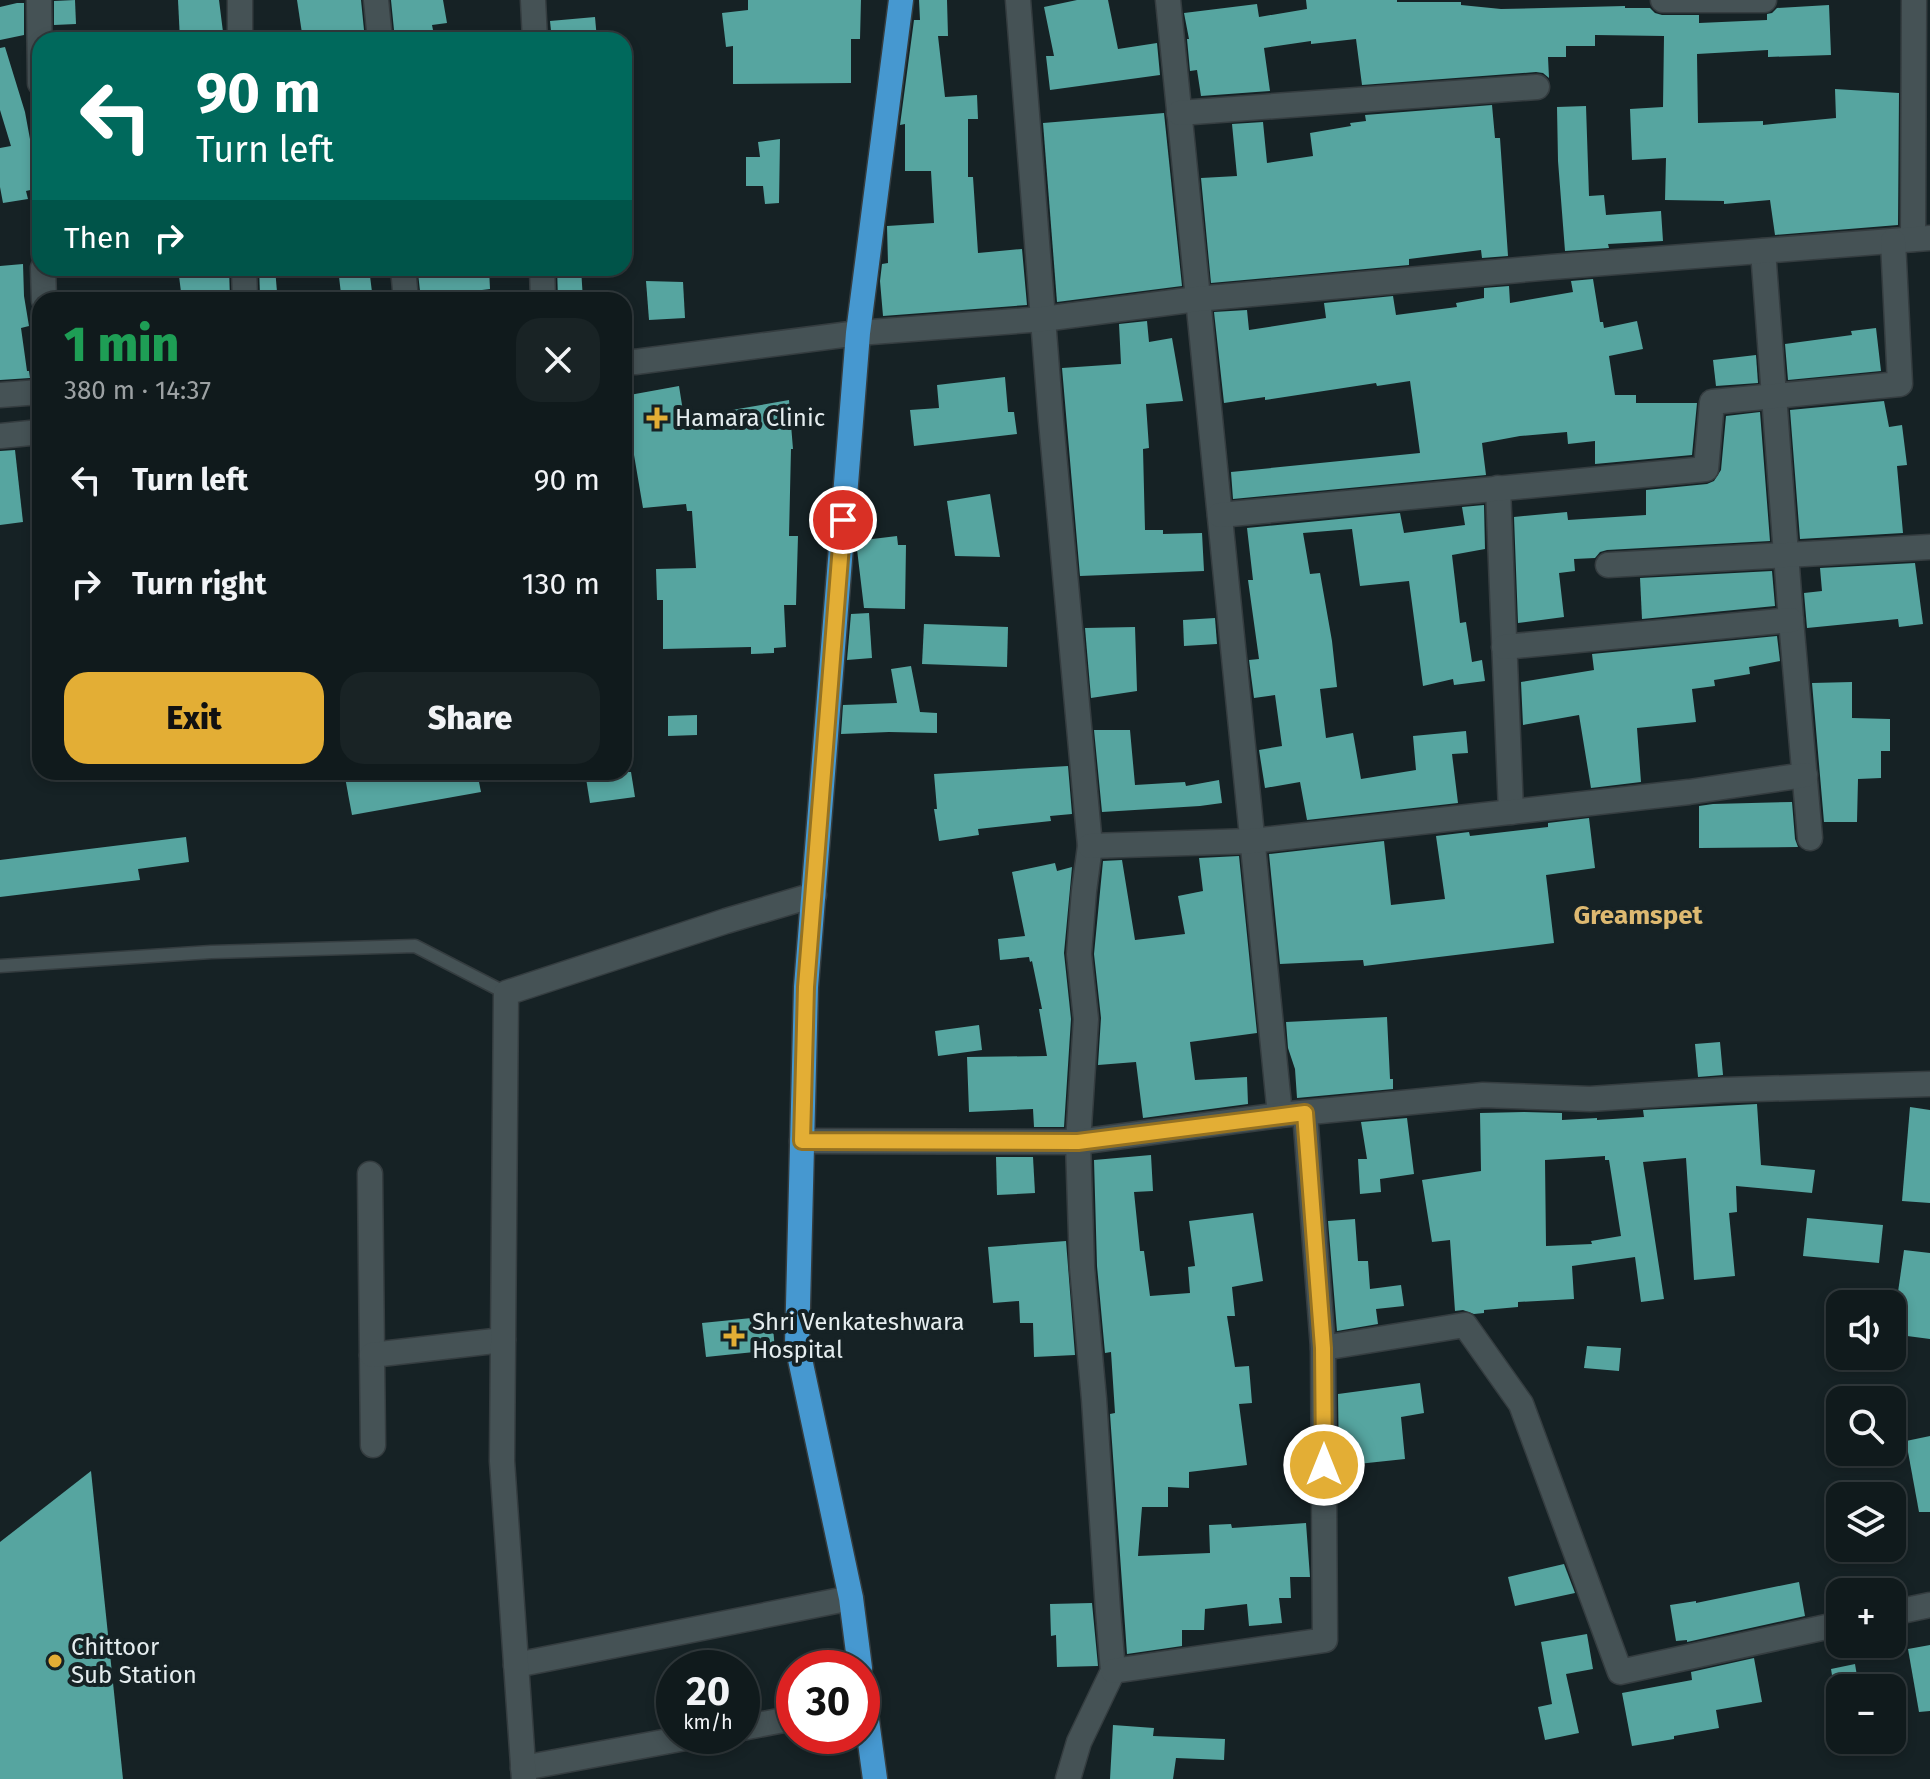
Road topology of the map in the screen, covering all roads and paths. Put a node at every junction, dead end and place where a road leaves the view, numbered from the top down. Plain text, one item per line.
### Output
1 (39, 0) edge
2 (240, 0) edge
3 (376, 0) edge
4 (533, 0) edge
5 (901, 0) edge
6 (1018, 0) edge
7 (1168, 0) edge
8 (1663, 0) edge
9 (1764, 0) edge
10 (1914, 0) edge
11 (39, 32) edge
12 (240, 32) edge
13 (379, 32) edge
14 (535, 32) edge
15 (1537, 87) dead end
16 (1179, 113) junction
17 (1912, 240) edge
18 (1763, 251) junction
19 (1197, 299) junction
20 (1043, 319) junction
21 (858, 333) junction
22 (632, 363) edge
23 (32, 393) edge
24 (0, 395) edge
25 (1774, 396) junction
26 (32, 433) edge
27 (0, 436) edge
28 (1498, 488) junction
29 (1220, 515) junction
30 (1930, 547) edge
31 (1786, 555) junction
32 (1608, 565) dead end
33 (1791, 620) junction
34 (1504, 647) junction
35 (1805, 775) junction
36 (1511, 812) junction
37 (1810, 838) dead end
38 (1252, 841) junction
39 (1090, 846) junction
40 (814, 895) junction
41 (0, 966) edge
42 (506, 993) junction
43 (1930, 1084) edge
44 (1305, 1113) junction
45 (1280, 1115) junction
46 (802, 1141) junction
47 (1078, 1142) junction
48 (370, 1174) dead end
49 (503, 1340) junction
50 (1323, 1348) junction
51 (372, 1355) junction
52 (373, 1445) dead end
53 (851, 1598) junction
54 (1930, 1605) edge
55 (1906, 1610) edge
56 (1826, 1627) edge
57 (858, 1650) edge
58 (516, 1665) junction
59 (1113, 1671) junction
60 (656, 1745) edge
61 (871, 1754) edge
62 (524, 1774) edge
63 (875, 1779) edge
64 (1068, 1779) edge

1 - 11 street
2 - 12 street
3 - 13 street
4 - 14 street
5 - 21 highway
6 - 20 street
7 - 16 street
8 - 9 street
10 - 17 street
15 - 16 street
16 - 19 street
17 - 18 street
17 - 25 street
18 - 19 street
18 - 25 street
19 - 20 street
19 - 29 street
20 - 21 street
20 - 39 street
21 - 22 street
21 - 40 highway
23 - 24 street
25 - 28 street
25 - 31 street
26 - 27 street
28 - 29 street
28 - 34 street
29 - 38 street
30 - 31 street
31 - 32 street
31 - 33 street
33 - 34 street
33 - 35 street
34 - 36 street
35 - 36 street
35 - 37 street
36 - 38 street
38 - 39 street
38 - 45 street
39 - 47 street
40 - 42 street
40 - 46 highway
41 - 42 lane
42 - 49 street
43 - 44 street
44 - 45 street
44 - 50 street
45 - 47 street
46 - 47 street
46 - 53 highway
47 - 59 street
48 - 51 street
49 - 51 street
49 - 58 street
50 - 56 street
50 - 59 street
51 - 52 street
53 - 57 highway
53 - 58 street
54 - 55 street
58 - 62 street
59 - 64 street
60 - 62 street
61 - 63 highway

